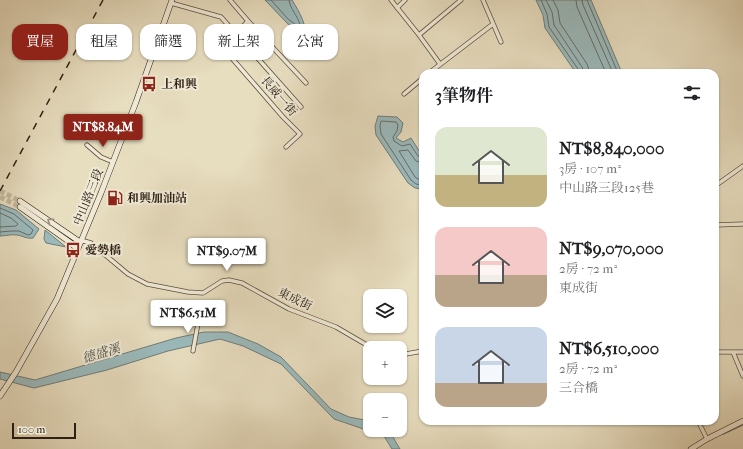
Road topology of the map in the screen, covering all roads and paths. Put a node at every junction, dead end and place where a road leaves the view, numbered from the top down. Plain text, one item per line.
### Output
1 (230, 0) edge
2 (391, 0) edge
3 (405, 0) edge
4 (461, 0) edge
5 (483, 0) edge
6 (172, 1) edge
7 (397, 8) junction
8 (248, 21) junction
9 (226, 24) edge
10 (246, 24) edge
11 (494, 24) junction
12 (419, 35) junction
13 (501, 42) dead end
14 (234, 60) edge
15 (258, 60) edge
16 (440, 64) junction
17 (434, 69) edge
18 (419, 81) edge
19 (306, 83) dead end
20 (404, 94) dead end
21 (301, 107) dead end
22 (87, 145) dead end
23 (286, 147) dead end
24 (113, 162) junction
25 (743, 166) edge
26 (719, 183) edge
27 (20, 201) tunnel mouth
28 (20, 207) tunnel mouth
29 (743, 224) edge
30 (719, 225) edge
31 (80, 242) junction
32 (77, 250) junction
33 (198, 318) dead end
34 (363, 343) edge
35 (193, 349) dead end
36 (419, 352) edge
37 (719, 352) edge
38 (733, 352) junction
39 (743, 352) edge
40 (407, 354) edge
41 (743, 376) edge
42 (0, 396) edge
43 (743, 421) edge
44 (700, 425) edge
45 (707, 439) junction
46 (691, 449) edge

1 - 8 street
2 - 7 street
3 - 7 street
4 - 12 street
5 - 11 street
6 - 9 street
6 - 24 street, 中山路三段
7 - 12 street
8 - 10 street, 長威一街
8 - 19 street
11 - 13 street
11 - 16 street
12 - 16 street
14 - 23 street, 長威一街
15 - 21 street
16 - 17 street
18 - 20 street
22 - 24 street
24 - 31 street, 中山路三段
25 - 26 street
31 -> 27 street
28 - 32 street
29 - 30 street
31 - 32 street, 中山路三段
31 - 34 street, 東成街
32 - 42 street, 中山路三段
33 - 35 street
36 - 40 street
37 - 38 street
38 - 39 street
38 - 41 street
43 - 45 street
44 - 45 street
45 - 46 street

